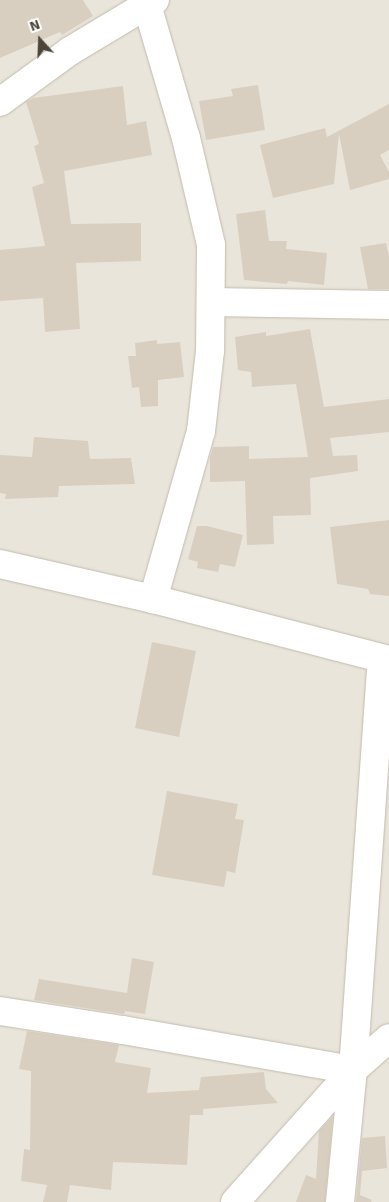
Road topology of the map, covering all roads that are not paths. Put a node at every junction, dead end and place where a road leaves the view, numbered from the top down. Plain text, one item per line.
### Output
1 (151, 3) edge
2 (0, 102) edge
3 (211, 302) junction
4 (389, 305) edge
5 (0, 564) edge
6 (153, 599) junction
7 (386, 659) edge
8 (0, 1011) edge
9 (389, 1038) edge
10 (353, 1070) junction
11 (235, 1202) edge
12 (340, 1202) edge

1 - 2 street
1 - 3 street
3 - 4 street
3 - 6 street
5 - 6 street
6 - 7 street
7 - 10 street
8 - 10 street
9 - 10 street
10 - 11 street
10 - 12 street

